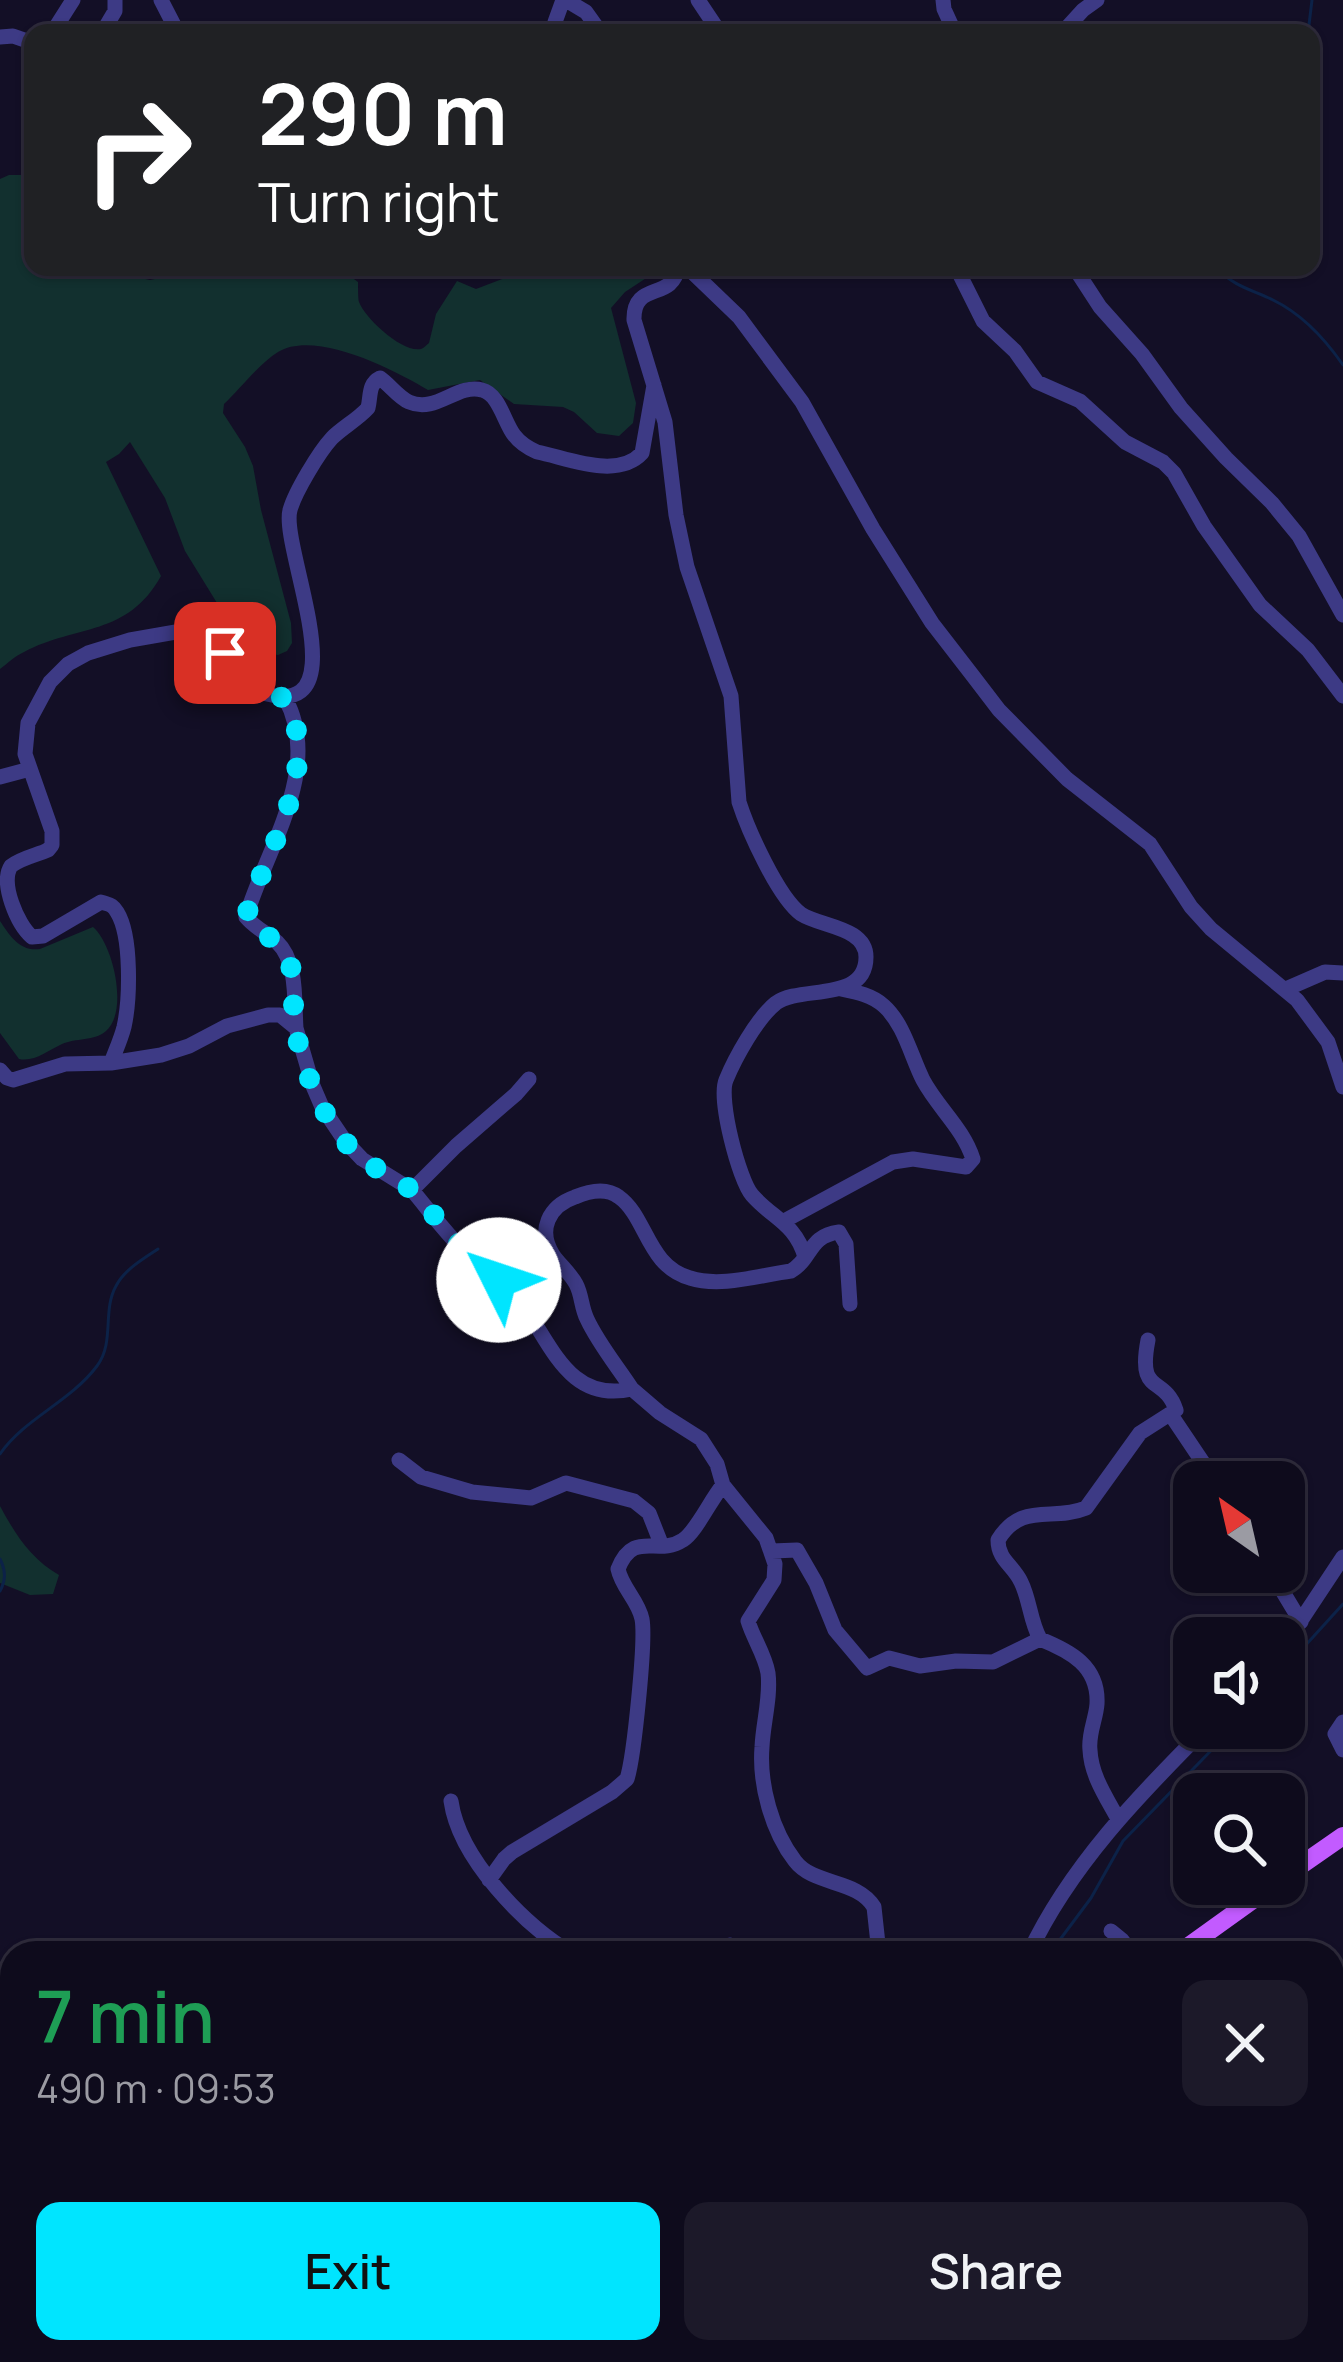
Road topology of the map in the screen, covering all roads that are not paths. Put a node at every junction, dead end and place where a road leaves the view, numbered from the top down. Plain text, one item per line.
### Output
1 (565, 0) edge
2 (1096, 0) edge
3 (595, 24) edge
4 (1070, 24) edge
5 (676, 276) edge
6 (696, 276) edge
7 (960, 276) edge
8 (1079, 276) edge
9 (654, 385) junction
10 (1343, 615) edge
11 (1343, 696) edge
12 (285, 698) junction
13 (30, 769) junction
14 (0, 777) edge
15 (1343, 973) edge
16 (841, 989) junction
17 (1286, 989) junction
18 (296, 1028) junction
19 (111, 1064) junction
20 (0, 1070) edge
21 (529, 1079) dead end
22 (1343, 1088) edge
23 (412, 1190) junction
24 (784, 1221) junction
25 (806, 1257) junction
26 (850, 1304) dead end
27 (1148, 1340) dead end
28 (632, 1389) junction
29 (1171, 1415) junction
30 (399, 1460) dead end
31 (1202, 1461) edge
32 (722, 1485) junction
33 (662, 1546) junction
34 (772, 1551) junction
35 (1343, 1557) edge
36 (1304, 1617) edge
37 (1040, 1639) junction
38 (1343, 1722) edge
39 (1186, 1749) edge
40 (1343, 1750) edge
41 (451, 1801) dead end
42 (1118, 1819) junction
43 (1343, 1836) edge
44 (1305, 1862) edge
45 (489, 1880) junction
46 (1246, 1905) edge
47 (1111, 1931) dead end
48 (556, 1941) edge
49 (878, 1941) edge
50 (1035, 1941) edge
51 (1123, 1941) edge
52 (1196, 1941) edge

1 - 3 street
2 - 4 street
5 - 9 street
6 - 17 street
7 - 11 street
8 - 10 street
9 - 12 street
9 - 16 street
12 - 13 street
12 - 18 street
13 - 14 street
13 - 19 street
15 - 17 street
16 - 24 street
16 - 24 street
17 - 22 street
18 - 19 street
18 - 23 street
19 - 20 street
21 - 23 street
23 - 28 street
24 - 25 street
25 - 26 street
25 - 28 street
27 - 29 street
28 - 32 street
29 - 31 street
29 - 37 street
30 - 33 street
32 - 33 street
32 - 34 street
33 - 45 street
34 - 37 street
34 - 49 street
35 - 36 street
37 - 42 street
38 - 40 street
39 - 42 street
41 - 45 street
42 - 50 street
43 - 44 main road
45 - 48 street
46 - 52 main road
47 - 51 street

